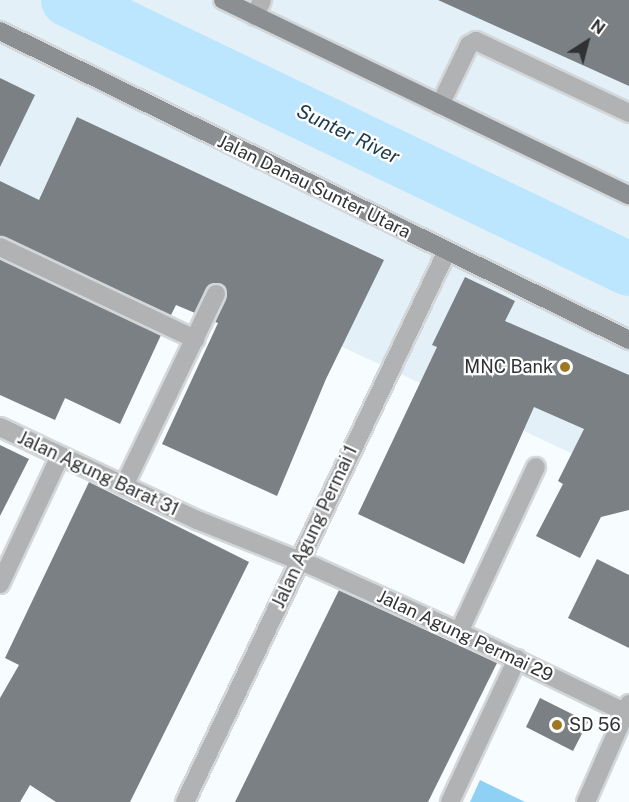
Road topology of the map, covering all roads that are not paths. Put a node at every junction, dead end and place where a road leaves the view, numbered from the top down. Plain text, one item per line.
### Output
1 (223, 0) edge
2 (258, 8) edge
3 (0, 31) edge
4 (440, 105) junction
5 (629, 113) edge
6 (629, 195) edge
7 (0, 247) edge
8 (446, 253) junction
9 (216, 294) dead end
10 (195, 339) junction
11 (629, 340) edge
12 (0, 427) edge
13 (60, 456) junction
14 (536, 467) dead end
15 (124, 486) junction
16 (300, 560) junction
17 (0, 584) edge
18 (459, 632) junction
19 (517, 659) junction
20 (628, 710) edge
21 (185, 802) edge
22 (450, 802) edge
23 (586, 802) edge

1 - 2 main road
2 - 4 main road
3 - 8 main road, Jalan Danau Sunter Utara
4 - 5 street
4 - 6 main road
7 - 10 street
8 - 11 main road, Jalan Danau Sunter Utara
8 - 16 street, Jalan Agung Permai 1
9 - 10 street
10 - 15 street
12 - 13 street, Jalan Agung Barat 31
13 - 15 street, Jalan Agung Barat 31
13 - 17 street
14 - 18 street
15 - 16 street, Jalan Agung Barat 31
16 - 18 street, Jalan Agung Permai 29
16 - 21 street, Jalan Agung Permai 1
18 - 19 street, Jalan Agung Permai 29
19 - 20 street, Jalan Agung Permai 29
19 - 22 street
20 - 23 street

